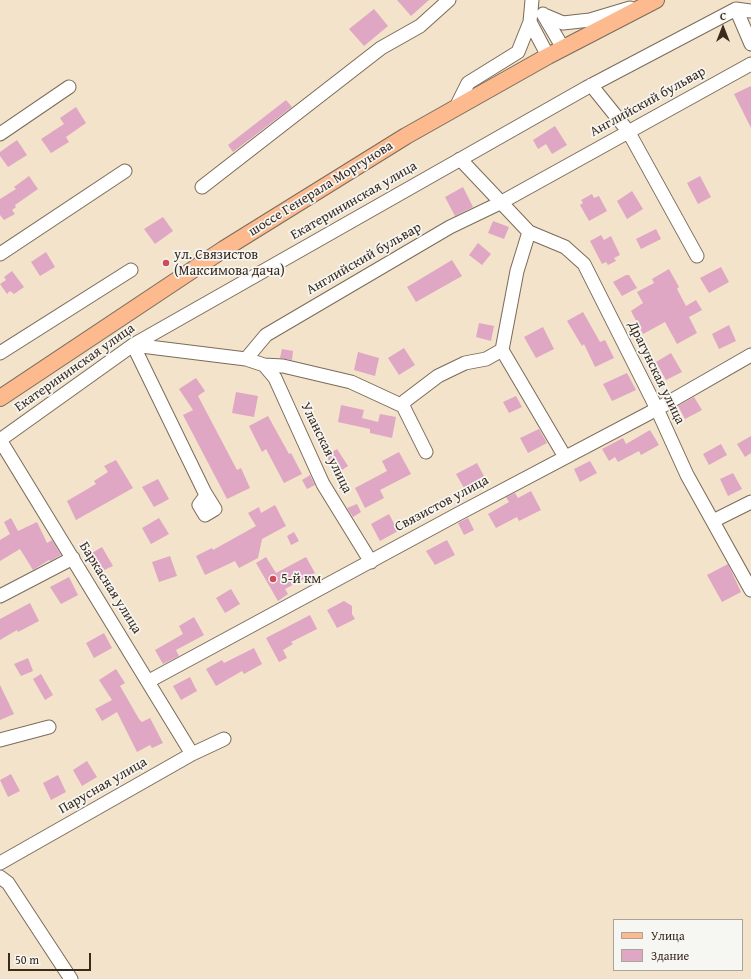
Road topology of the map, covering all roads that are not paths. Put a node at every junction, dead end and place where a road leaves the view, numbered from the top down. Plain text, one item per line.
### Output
1 (449, 0) edge
2 (533, 0) edge
3 (654, 1) edge
4 (736, 9) junction
5 (751, 11) edge
6 (544, 15) junction
7 (530, 22) junction
8 (751, 44) edge
9 (563, 48) junction
10 (548, 56) junction
11 (751, 64) edge
12 (591, 85) junction
13 (69, 87) dead end
14 (456, 107) junction
15 (628, 131) junction
16 (0, 134) edge
17 (460, 159) junction
18 (125, 171) dead end
19 (202, 187) dead end
20 (500, 203) junction
21 (529, 232) junction
22 (0, 254) edge
23 (697, 256) dead end
24 (130, 270) dead end
25 (133, 345) junction
26 (502, 350) junction
27 (0, 353) edge
28 (751, 355) edge
29 (246, 359) junction
30 (264, 365) junction
31 (0, 398) edge
32 (403, 406) junction
33 (657, 409) junction
34 (0, 440) edge
35 (426, 452) dead end
36 (565, 457) junction
37 (205, 494) dead end
38 (751, 502) edge
39 (713, 521) junction
40 (73, 558) junction
41 (371, 562) junction
42 (751, 590) edge
43 (0, 596) edge
44 (149, 681) junction
45 (49, 727) dead end
46 (224, 739) dead end
47 (0, 740) edge
48 (192, 754) junction
49 (0, 863) edge
50 (0, 876) edge
51 (71, 979) edge

1 - 19 street
2 - 6 street
2 - 7 street
3 - 6 street
3 - 9 main road, шоссе Генерала Моргунова
4 - 5 street
4 - 8 street
4 - 12 street, Екатерининская улица
6 - 9 street
7 - 10 street
7 - 14 street
9 - 10 main road, шоссе Генерала Моргунова
10 - 14 main road, шоссе Генерала Моргунова
11 - 15 street, Английский бульвар
12 - 15 street
12 - 17 street, Екатерининская улица
13 - 16 street
14 - 31 main road, шоссе Генерала Моргунова
15 - 20 street, Английский бульвар
15 - 23 street
17 - 20 street, Драгунская улица
17 - 25 street, Екатерининская улица
18 - 22 street
20 - 21 street, Драгунская улица
20 - 29 street, Английский бульвар
21 - 26 street
21 - 33 street, Драгунская улица
24 - 27 street
25 - 29 street
25 - 34 street, Екатерининская улица
25 - 37 street
26 - 32 street
26 - 36 street
28 - 33 street, Связистов улица
29 - 30 street
30 - 32 street
30 - 41 street, Уланская улица
32 - 35 street
33 - 36 street, Связистов улица
33 - 39 street, Драгунская улица
34 - 40 street, Баркасная улица
36 - 41 street, Связистов улица
38 - 39 street
39 - 42 street, Драгунская улица
40 - 43 street
40 - 44 street, Баркасная улица
41 - 44 street, Связистов улица
44 - 48 street, Баркасная улица
45 - 47 street
46 - 48 street, Парусная улица
48 - 49 street, Парусная улица
50 - 51 street

